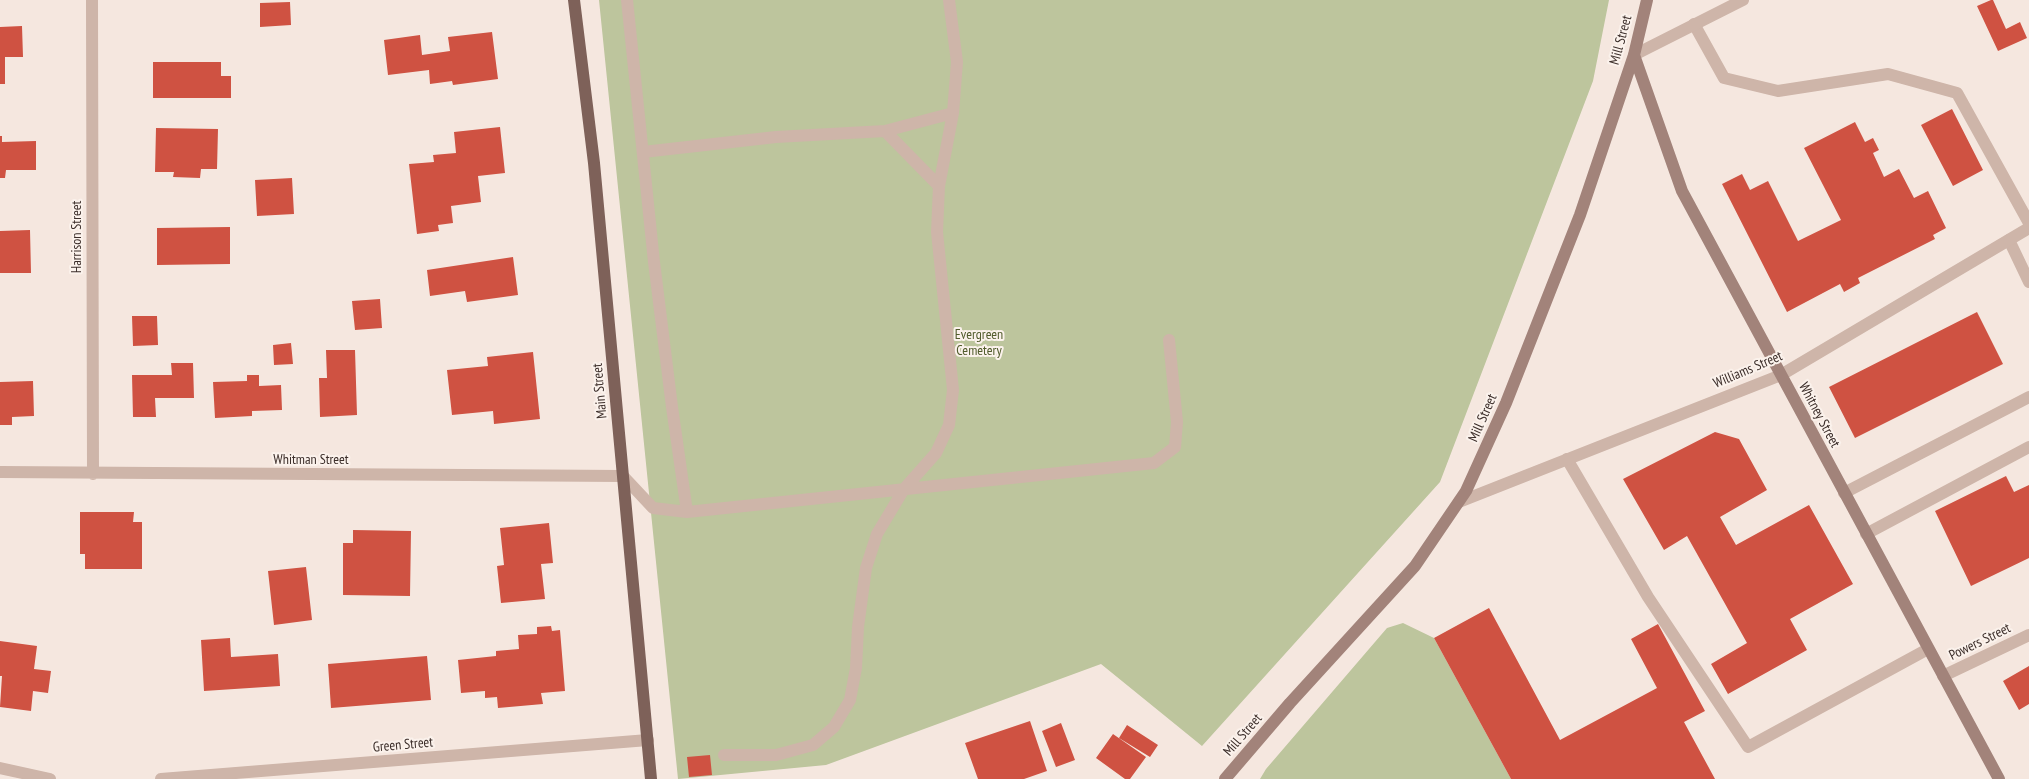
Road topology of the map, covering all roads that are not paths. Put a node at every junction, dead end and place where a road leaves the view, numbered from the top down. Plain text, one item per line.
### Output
1 (92, 0) edge
2 (574, 0) edge
3 (627, 0) edge
4 (949, 0) edge
5 (1647, 0) edge
6 (1743, 0) edge
7 (1694, 24) junction
8 (1634, 55) junction
9 (953, 114) junction
10 (885, 131) junction
11 (643, 152) junction
12 (939, 186) junction
13 (2029, 223) edge
14 (2029, 228) edge
15 (2009, 240) junction
16 (2029, 282) edge
17 (1169, 340) dead end
18 (1781, 375) junction
19 (2029, 397) edge
20 (2029, 447) edge
21 (1567, 459) junction
22 (0, 472) edge
23 (93, 474) junction
24 (623, 476) junction
25 (904, 489) junction
26 (1844, 493) junction
27 (1459, 502) junction
28 (687, 512) junction
29 (1866, 534) junction
30 (2029, 635) edge
31 (1928, 649) junction
32 (1943, 676) junction
33 (648, 740) junction
34 (724, 755) dead end
35 (0, 768) edge
36 (50, 779) edge
37 (161, 779) edge
38 (651, 779) edge
39 (1225, 779) edge
40 (1999, 779) edge

1 - 23 street, Harrison Street
2 - 24 main road, Main Street
3 - 11 street
4 - 9 street
5 - 8 main road, Mill Street
6 - 7 street
7 - 8 street
7 - 13 street
8 - 18 main road, Whitney Street
8 - 27 main road, Mill Street
9 - 10 street
9 - 12 street
10 - 11 street
10 - 12 street
11 - 28 street
12 - 25 street
14 - 15 street, Williams Street
15 - 16 street
15 - 18 street, Williams Street
17 - 25 street
18 - 21 street, Williams Street
18 - 26 main road, Whitney Street
19 - 26 street
20 - 29 street
21 - 27 street, Williams Street
21 - 31 street
22 - 23 street, Whitman Street
23 - 24 street, Whitman Street
24 - 28 street
24 - 33 main road, Main Street
25 - 28 street
25 - 34 street
26 - 29 main road, Whitney Street
27 - 39 main road, Mill Street
29 - 31 main road, Whitney Street
30 - 32 street, Powers Street
31 - 32 main road, Whitney Street
32 - 40 main road, Whitney Street
33 - 37 street, Green Street
33 - 38 main road, Main Street
35 - 36 street

